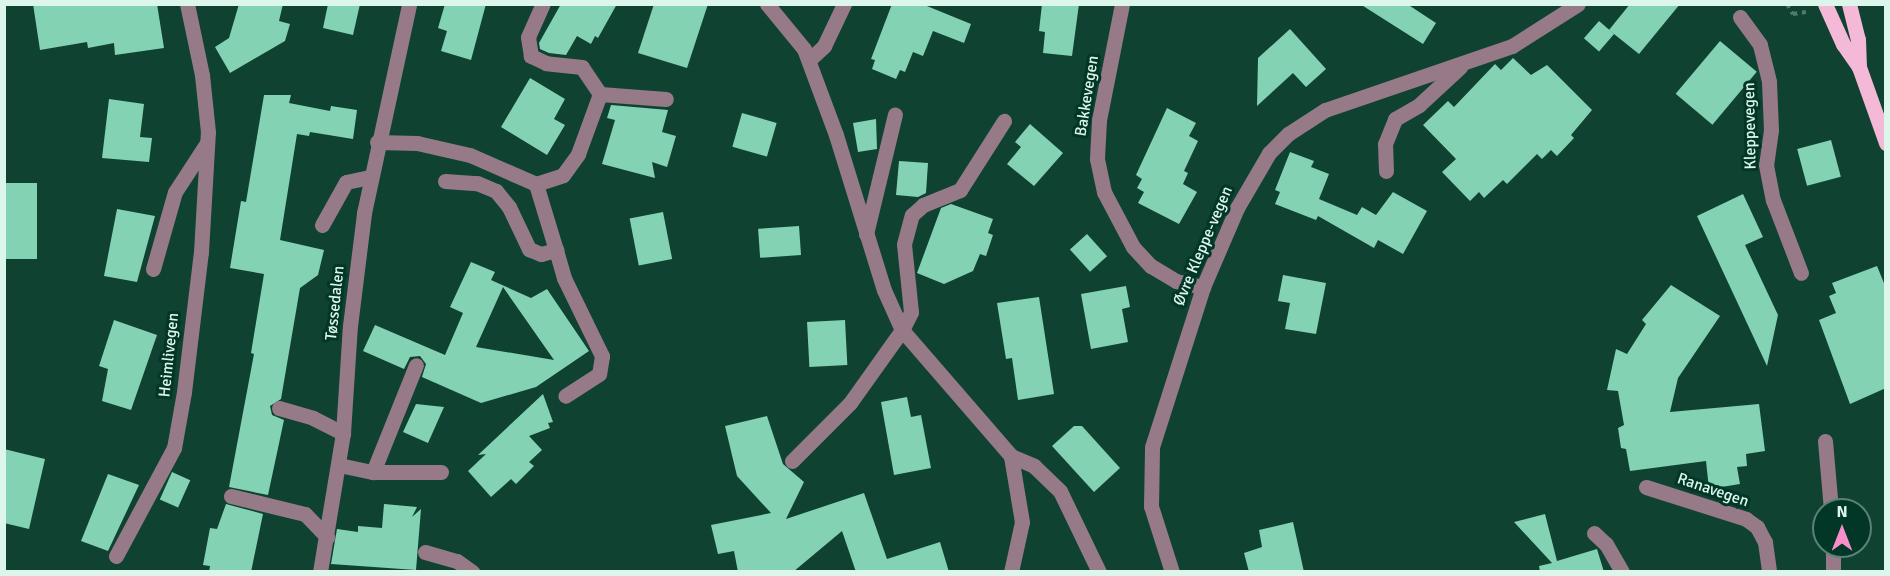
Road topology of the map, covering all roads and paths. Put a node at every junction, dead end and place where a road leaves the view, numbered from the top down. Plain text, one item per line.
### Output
1 (187, 4) edge
2 (408, 4) edge
3 (543, 4) edge
4 (767, 4) edge
5 (844, 4) edge
6 (1122, 4) edge
7 (1578, 4) edge
8 (1786, 4) edge
9 (1825, 4) edge
10 (1849, 4) edge
11 (1809, 11) dead end
12 (1740, 17) dead end
13 (809, 60) junction
14 (1468, 62) junction
15 (1859, 67) junction
16 (600, 94) junction
17 (666, 99) dead end
18 (895, 114) dead end
19 (1004, 121) dead end
20 (377, 142) junction
21 (207, 143) junction
22 (1886, 143) edge
23 (1386, 171) dead end
24 (370, 177) junction
25 (445, 181) dead end
26 (536, 184) junction
27 (322, 225) dead end
28 (866, 234) junction
29 (556, 250) junction
30 (153, 269) dead end
31 (1801, 273) dead end
32 (1203, 287) junction
33 (902, 330) junction
34 (416, 364) dead end
35 (565, 396) dead end
36 (279, 408) dead end
37 (343, 433) junction
38 (1826, 441) dead end
39 (1011, 456) junction
40 (792, 461) dead end
41 (339, 465) junction
42 (373, 472) junction
43 (441, 472) dead end
44 (1646, 487) dead end
45 (231, 496) dead end
46 (1830, 498) edge
47 (1594, 533) dead end
48 (327, 537) junction
49 (425, 552) dead end
50 (116, 556) dead end
51 (320, 572) edge
52 (472, 572) edge
53 (1011, 572) edge
54 (1099, 572) edge
55 (1172, 572) edge
56 (1622, 572) edge
57 (1769, 572) edge

1 - 21 street, Heimlivegen
2 - 20 street, Tøssedalen
3 - 16 street
4 - 13 street
5 - 13 street
6 - 32 street, Bakkevegen
7 - 14 street, Øvre Kleppe-vegen
8 - 11 path
9 - 15 main road
10 - 15 main road
12 - 31 street, Kleppevegen
13 - 28 street
14 - 23 street, Øvre Kleppe-vegen
14 - 32 street, Øvre Kleppe-vegen
15 - 22 main road
16 - 17 street
16 - 26 street
18 - 28 street
19 - 33 street
20 - 24 street, Tøssedalen
20 - 26 street
21 - 30 street
21 - 50 street, Heimlivegen
24 - 27 street
24 - 37 street, Tøssedalen
25 - 29 street
26 - 29 street
28 - 33 street
29 - 35 street
32 - 55 street, Øvre Kleppe-vegen
33 - 39 street
33 - 40 street
34 - 42 street
36 - 37 street
37 - 41 street, Tøssedalen
38 - 46 street
39 - 53 street
39 - 54 street
41 - 42 street
41 - 48 street, Tøssedalen
42 - 43 street
44 - 57 street, Ranavegen
45 - 48 street
47 - 56 street
48 - 51 street, Tøssedalen
49 - 52 street

